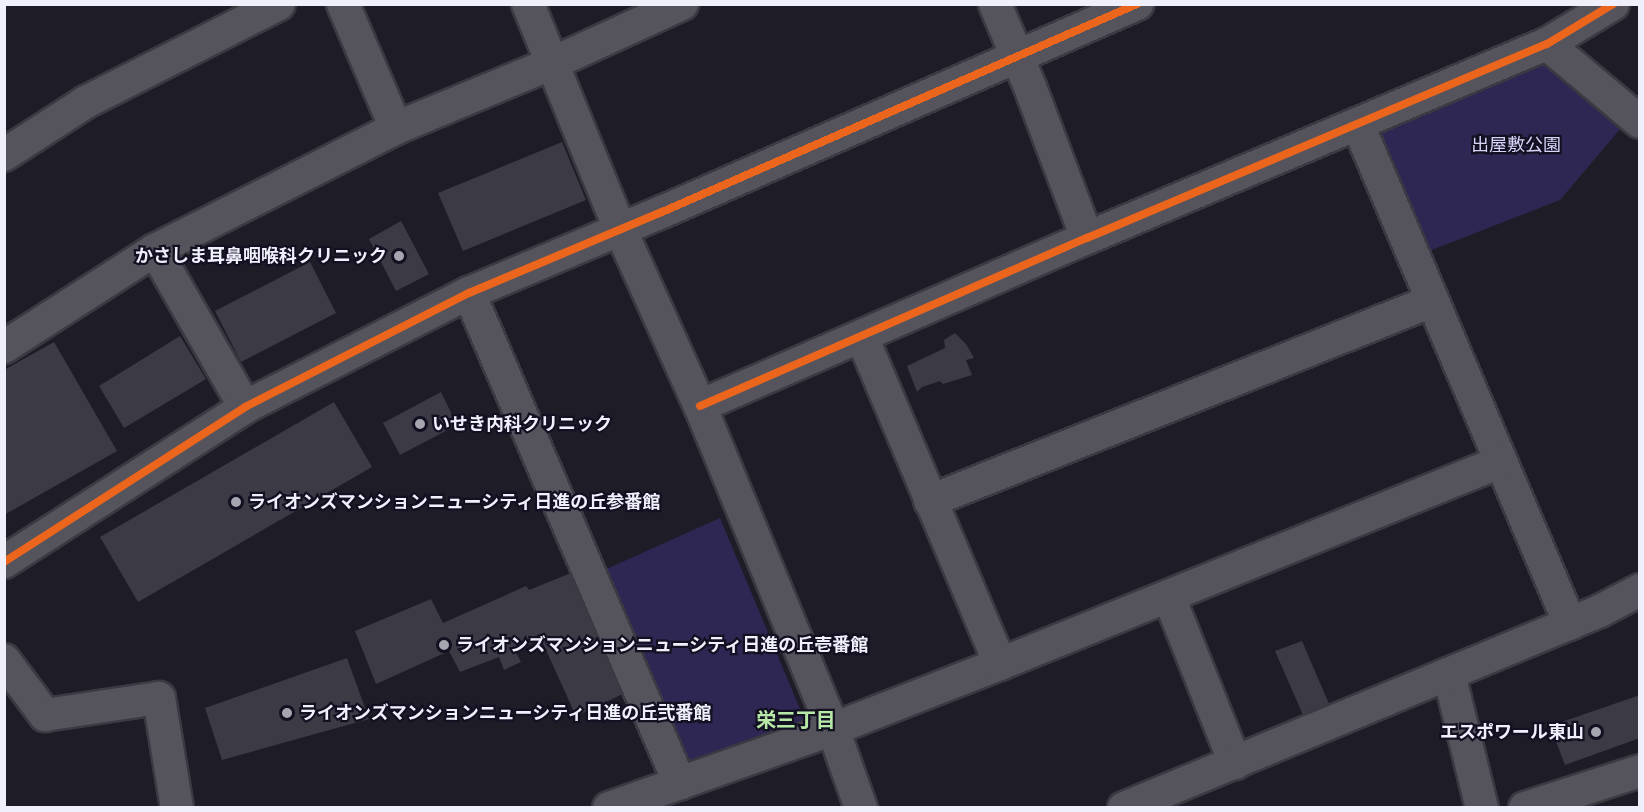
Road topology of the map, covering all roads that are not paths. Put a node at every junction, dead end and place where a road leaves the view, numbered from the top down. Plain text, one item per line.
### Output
1 (279, 4) edge
2 (343, 4) edge
3 (528, 4) edge
4 (682, 4) edge
5 (995, 4) edge
6 (1137, 4) edge
7 (1613, 4) edge
8 (1547, 44) junction
9 (1017, 56) junction
10 (553, 63) junction
11 (1640, 122) edge
12 (1358, 125) junction
13 (396, 128) junction
14 (4, 155) edge
15 (620, 229) junction
16 (1087, 237) junction
17 (155, 250) junction
18 (469, 293) junction
19 (1432, 301) junction
20 (862, 337) junction
21 (4, 347) edge
22 (700, 406) junction
23 (245, 407) junction
24 (1500, 462) junction
25 (930, 501) junction
26 (4, 562) edge
27 (1640, 590) edge
28 (1169, 597) junction
29 (1570, 624) junction
30 (4, 660) edge
31 (1000, 664) junction
32 (1449, 674) junction
33 (833, 729) junction
34 (1234, 763) junction
35 (1640, 771) edge
36 (680, 784) junction
37 (177, 807) edge
38 (609, 807) edge
39 (861, 807) edge
40 (1124, 807) edge
41 (1482, 807) edge
42 (1525, 807) edge

1 - 14 street
2 - 13 street
3 - 10 street
4 - 10 street
5 - 9 street
6 - 9 street
7 - 8 street
8 - 11 street
8 - 12 street
9 - 15 street
9 - 16 street
10 - 13 street
10 - 15 street
12 - 16 street
12 - 19 street
13 - 17 street
15 - 18 street
15 - 22 street
16 - 20 street
17 - 21 street
17 - 23 street
18 - 23 street
18 - 36 street
19 - 24 street
19 - 25 street
20 - 22 street
20 - 25 street
22 - 33 street
23 - 26 street
24 - 28 street
24 - 29 street
25 - 31 street
27 - 29 street
28 - 31 street
28 - 34 street
29 - 32 street
30 - 37 street
31 - 33 street
32 - 34 street
32 - 41 street
33 - 36 street
33 - 39 street
34 - 40 street
35 - 42 street
36 - 38 street

